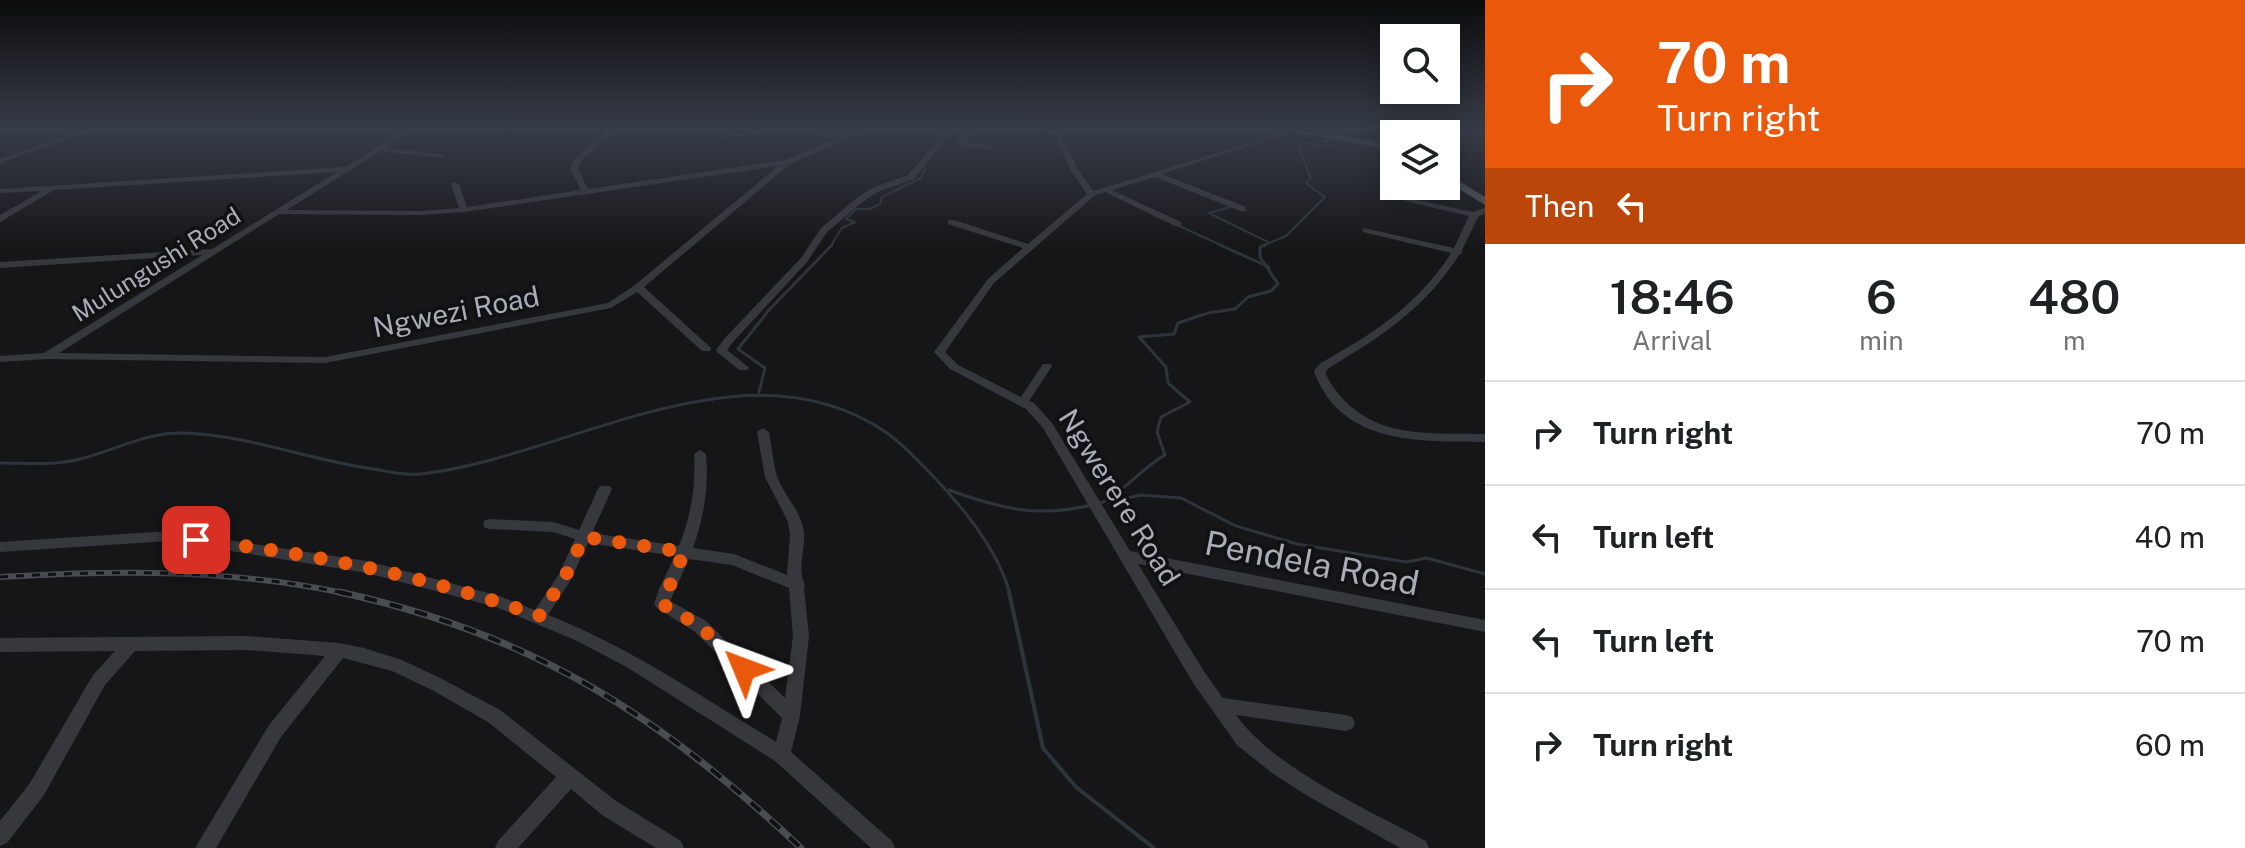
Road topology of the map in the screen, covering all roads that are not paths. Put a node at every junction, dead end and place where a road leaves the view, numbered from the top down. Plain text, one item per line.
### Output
1 (321, 170) edge
2 (345, 170) edge
3 (574, 170) edge
4 (732, 170) edge
5 (747, 170) edge
6 (778, 170) edge
7 (917, 170) edge
8 (1074, 170) edge
9 (1169, 170) edge
10 (1155, 174) junction
11 (768, 178) junction
12 (455, 184) dead end
13 (1460, 185) edge
14 (55, 186) junction
15 (1104, 189) junction
16 (0, 191) edge
17 (585, 191) junction
18 (1091, 194) junction
19 (1413, 200) edge
20 (1485, 202) edge
21 (1243, 209) dead end
22 (464, 210) junction
23 (278, 212) junction
24 (1480, 213) edge
25 (0, 219) edge
26 (951, 222) dead end
27 (1178, 224) dead end
28 (1366, 230) dead end
29 (1028, 247) junction
30 (213, 252) junction
31 (1459, 252) junction
32 (0, 265) edge
33 (638, 287) junction
34 (706, 349) dead end
35 (47, 356) junction
36 (0, 359) edge
37 (1047, 366) dead end
38 (743, 368) dead end
39 (1023, 402) junction
40 (763, 432) dead end
41 (1485, 438) edge
42 (700, 454) dead end
43 (605, 489) dead end
44 (490, 524) dead end
45 (584, 537) junction
46 (0, 547) edge
47 (684, 552) junction
48 (1127, 556) junction
49 (798, 585) junction
50 (539, 616) junction
51 (1485, 626) edge
52 (0, 645) edge
53 (130, 645) junction
54 (339, 650) junction
55 (1219, 705) junction
56 (791, 716) junction
57 (1346, 723) dead end
58 (781, 755) junction
59 (569, 777) junction
60 (0, 836) edge
61 (205, 848) edge
62 (505, 848) edge
63 (674, 848) edge
64 (885, 848) edge
65 (1419, 848) edge

1 - 14 street
2 - 23 street, Mulungushi Road
3 - 17 street
4 - 17 street
5 - 11 street
6 - 11 street, Ngwezi Road
7 - 38 street
8 - 18 street
9 - 10 street, Ngwerere Road
10 - 15 street, Ngwerere Road
10 - 21 street
11 - 33 street, Ngwezi Road
12 - 22 street
13 - 20 main road
14 - 16 street
14 - 25 street
15 - 18 street, Ngwerere Road
15 - 27 street
17 - 22 street
18 - 29 street, Ngwerere Road
19 - 24 street
22 - 23 street
23 - 30 street, Mulungushi Road
24 - 31 street
26 - 29 street
28 - 31 street
29 - 39 street, Ngwerere Road
30 - 32 street
30 - 35 street, Mulungushi Road
31 - 41 street
33 - 34 street
33 - 35 street, Ngwezi Road
35 - 36 street, Ngwezi Road
37 - 39 street
39 - 48 street, Ngwerere Road
40 - 49 street
42 - 47 street
43 - 45 street
44 - 45 street
45 - 47 street
45 - 50 street
46 - 50 street
47 - 49 street
47 - 56 street
48 - 51 street, Pendela Road
48 - 55 street, Ngwerere Road
49 - 56 street
50 - 58 street
52 - 53 street
53 - 54 street
53 - 60 street
54 - 59 street
54 - 61 street
55 - 57 street
55 - 65 street, Ngwerere Road
56 - 58 street
58 - 64 street
59 - 62 street
59 - 63 street

